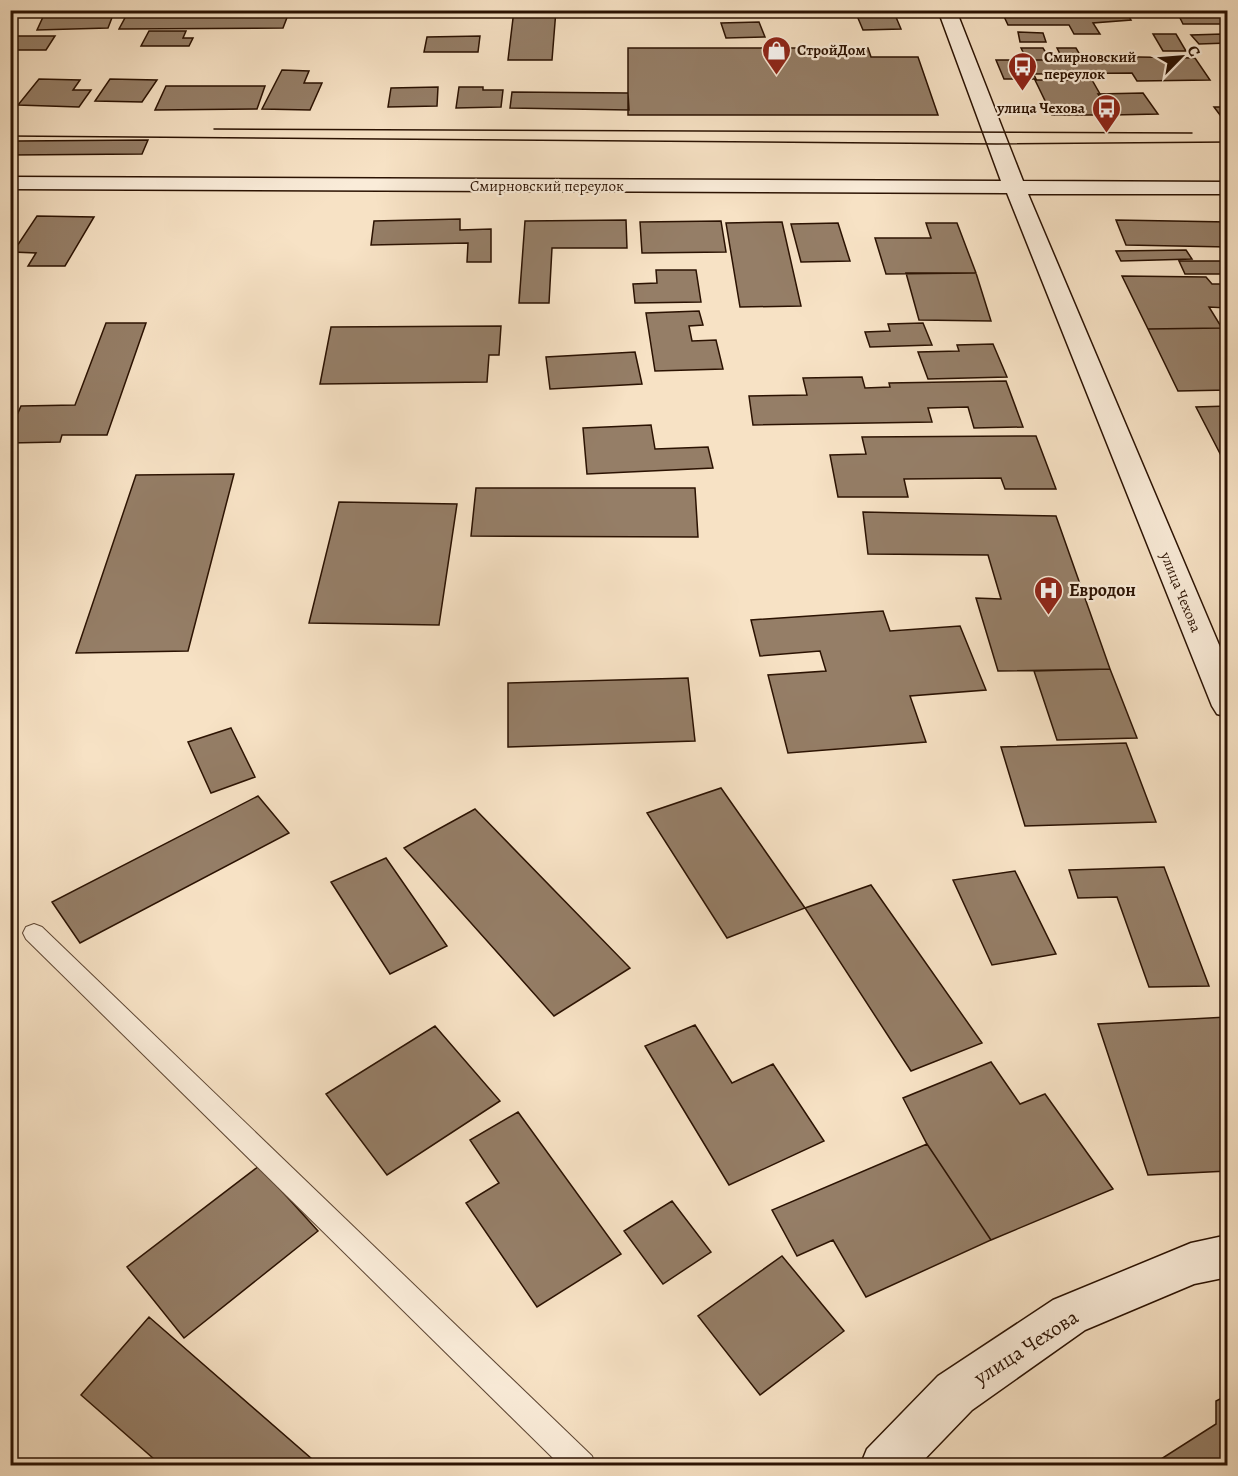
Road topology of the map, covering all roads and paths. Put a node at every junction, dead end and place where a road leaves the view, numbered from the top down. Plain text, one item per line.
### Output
1 (947, 10) edge
2 (10, 183) edge
3 (1016, 188) junction
4 (1227, 188) edge
5 (1227, 706) edge
6 (34, 933) dead end
7 (1227, 1256) edge
8 (582, 1466) edge
9 (884, 1466) edge

1 - 3 main road, улица Чехова
2 - 3 main road, Смирновский переулок
3 - 4 main road, Смирновский переулок
3 - 5 main road, улица Чехова
6 - 8 lane
7 - 9 main road, улица Чехова

